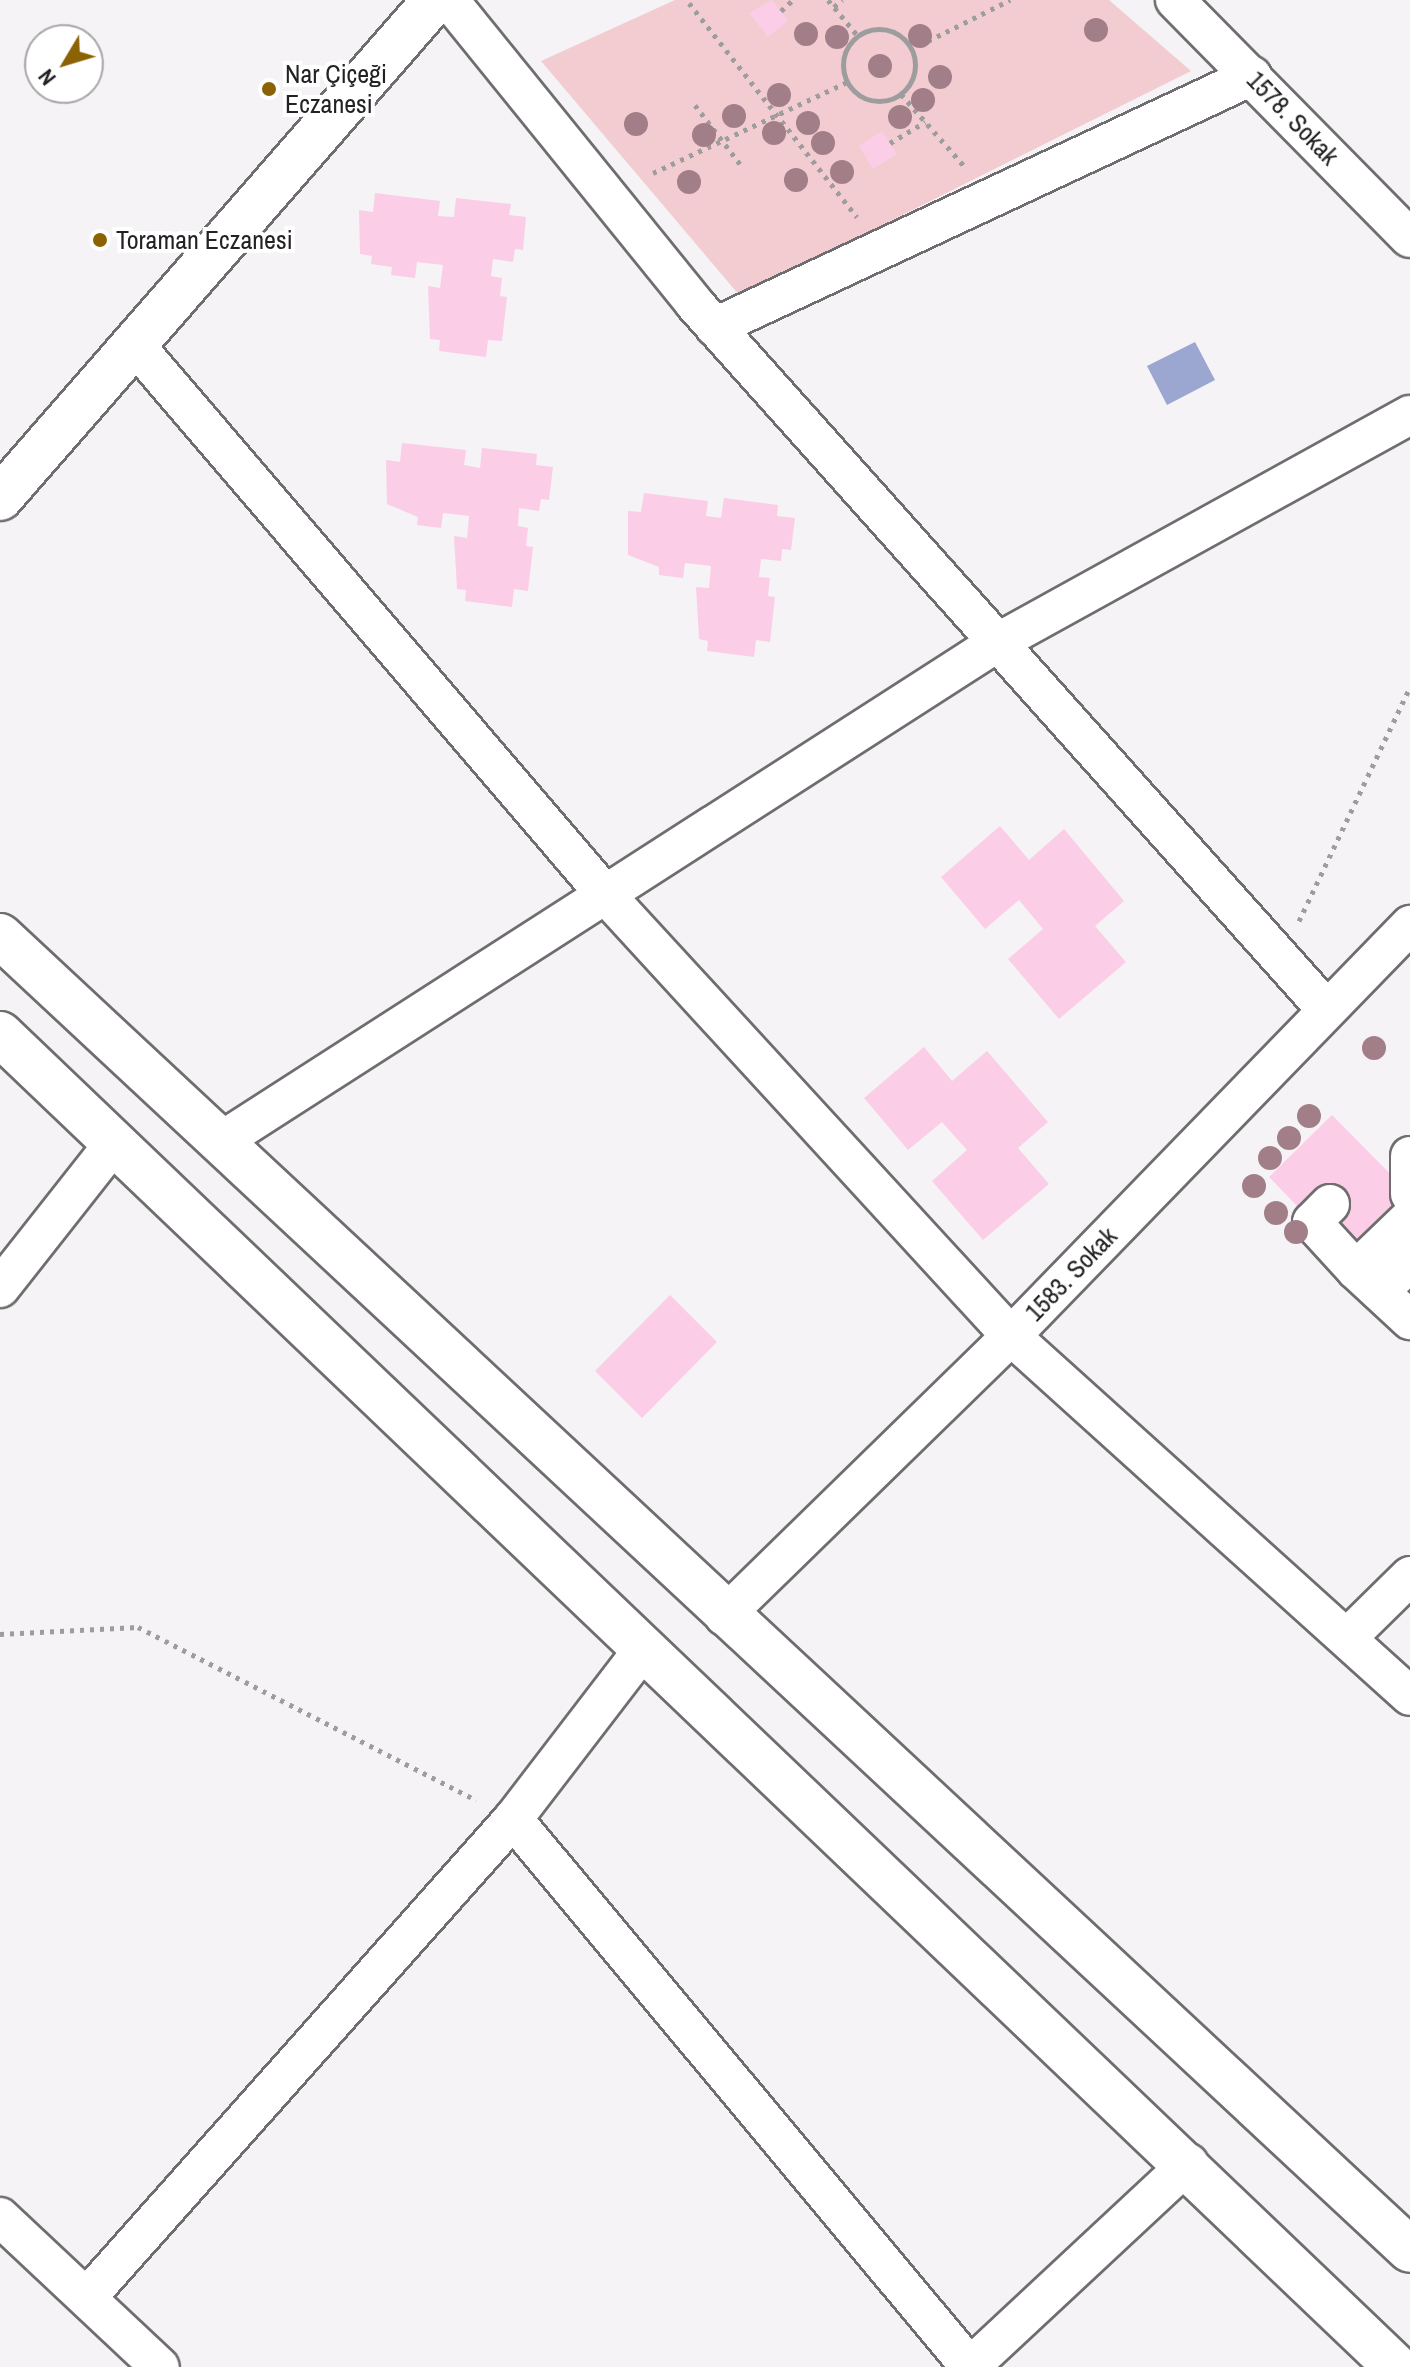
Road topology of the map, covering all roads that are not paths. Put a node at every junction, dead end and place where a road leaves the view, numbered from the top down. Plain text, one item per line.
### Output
1 (435, 0) edge
2 (449, 0) edge
3 (1175, 0) edge
4 (1252, 76) junction
5 (1410, 238) edge
6 (715, 327) junction
7 (134, 344) junction
8 (1410, 415) edge
9 (0, 498) edge
10 (995, 644) junction
11 (604, 893) junction
12 (1410, 925) edge
13 (0, 936) edge
14 (1326, 1009) junction
15 (0, 1034) edge
16 (223, 1140) junction
17 (115, 1142) junction
18 (1410, 1156) edge
19 (1410, 1194) edge
20 (1330, 1204) dead end
21 (1410, 1218) edge
22 (1410, 1263) edge
23 (1368, 1280) junction
24 (0, 1288) edge
25 (1410, 1320) edge
26 (1011, 1336) junction
27 (1410, 1576) edge
28 (724, 1616) junction
29 (1348, 1637) junction
30 (645, 1647) junction
31 (1410, 1696) edge
32 (513, 1819) junction
33 (1189, 2163) junction
34 (0, 2217) edge
35 (1410, 2250) edge
36 (89, 2295) junction
37 (160, 2367) edge
38 (970, 2367) edge
39 (1396, 2367) edge

1 - 7 street
2 - 6 street
3 - 4 street, 1578. Sokak
4 - 5 street, 1578. Sokak
4 - 6 street
6 - 10 street
7 - 9 street
7 - 11 street
8 - 10 street
10 - 11 street
10 - 14 street
11 - 16 street
11 - 26 street
12 - 14 street, 1583. Sokak
13 - 16 street
14 - 26 street, 1583. Sokak
15 - 17 street
16 - 28 street
17 - 24 street
17 - 30 street
18 - 19 street
20 - 23 street
21 - 23 street
22 - 23 street
23 - 25 street
26 - 28 street, 1583. Sokak
26 - 29 street
27 - 29 street
28 - 35 street
29 - 31 street
30 - 32 street
30 - 33 street
32 - 36 street
32 - 38 street
33 - 38 street
33 - 39 street
34 - 36 street
36 - 37 street

